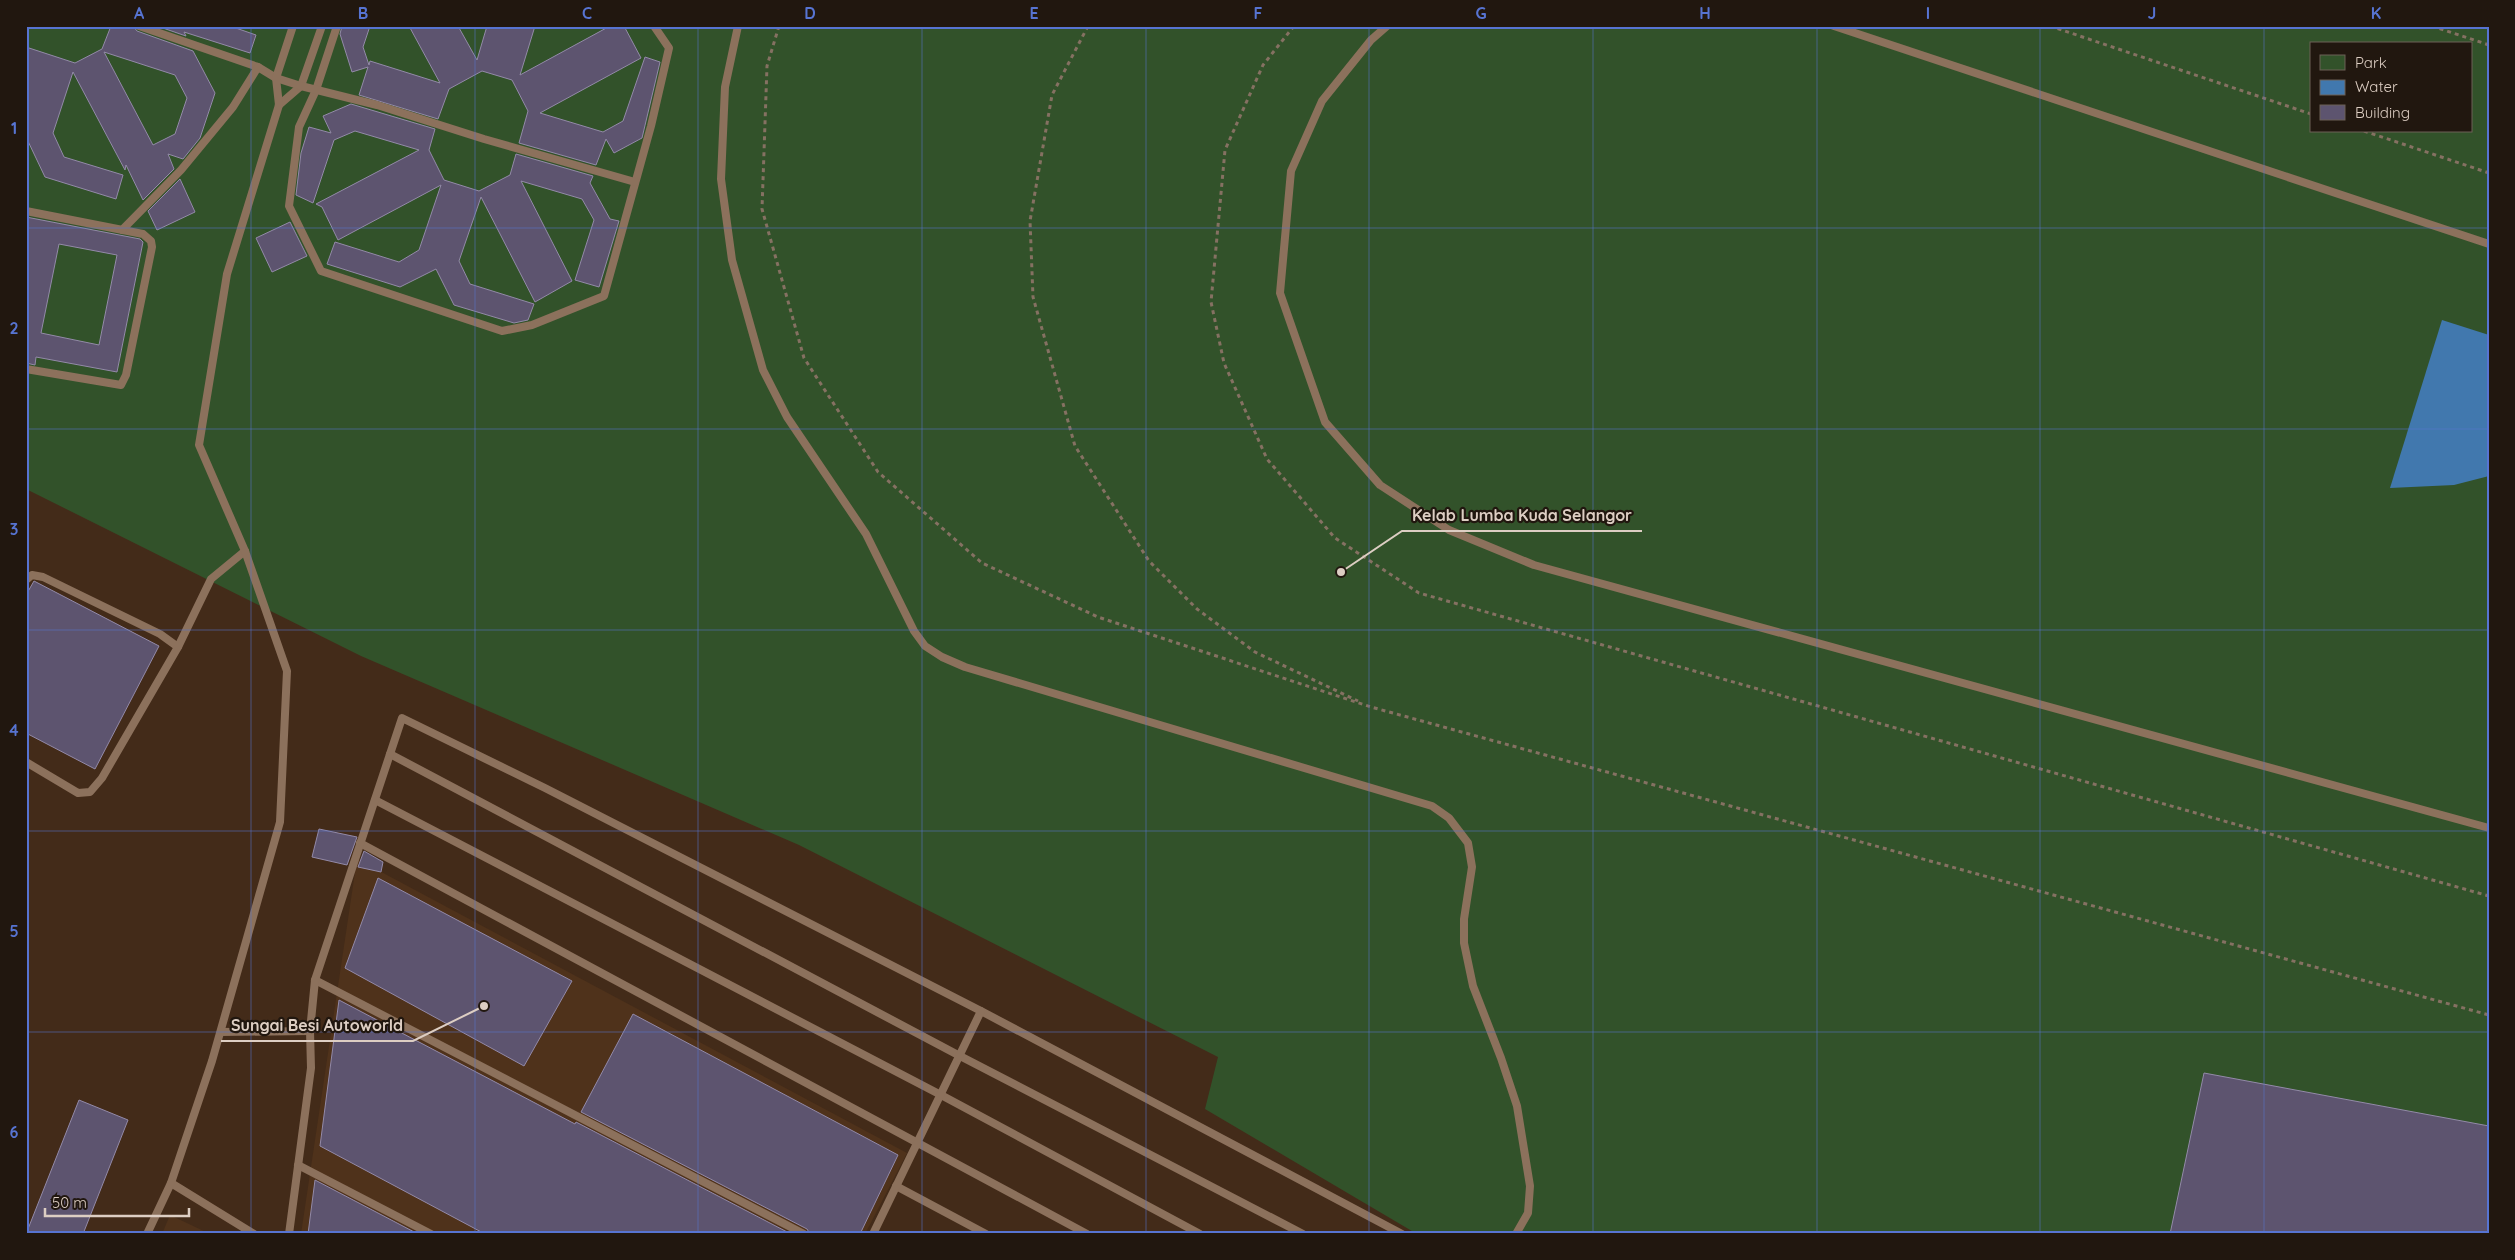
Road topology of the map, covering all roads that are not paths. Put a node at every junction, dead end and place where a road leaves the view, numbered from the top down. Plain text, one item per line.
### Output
1 (138, 26) edge
2 (293, 26) edge
3 (322, 26) edge
4 (338, 26) edge
5 (654, 26) edge
6 (738, 26) edge
7 (1387, 26) edge
8 (1834, 26) edge
9 (258, 66) junction
10 (276, 78) junction
11 (301, 86) junction
12 (316, 90) junction
13 (280, 105) junction
14 (635, 182) junction
15 (26, 212) edge
16 (122, 230) junction
17 (2489, 244) edge
18 (26, 369) edge
19 (245, 551) junction
20 (26, 580) edge
21 (178, 648) junction
22 (390, 754) junction
23 (26, 762) edge
24 (375, 800) junction
25 (2489, 828) edge
26 (360, 843) junction
27 (315, 980) junction
28 (981, 1011) junction
29 (310, 1031) junction
30 (221, 1032) junction
31 (960, 1056) junction
32 (941, 1094) junction
33 (917, 1143) junction
34 (298, 1165) junction
35 (171, 1183) junction
36 (896, 1186) junction
37 (876, 1233) edge
38 (147, 1234) edge
39 (254, 1234) edge
40 (289, 1234) edge
41 (431, 1234) edge
42 (804, 1234) edge
43 (986, 1234) edge
44 (1087, 1234) edge
45 (1200, 1234) edge
46 (1304, 1234) edge
47 (1402, 1234) edge
48 (1516, 1234) edge

1 - 9 lane
2 - 10 lane
3 - 11 lane
4 - 12 lane
5 - 14 lane
6 - 48 lane
7 - 25 lane
8 - 17 lane
9 - 10 lane
9 - 16 lane
10 - 11 lane
10 - 13 lane
11 - 12 lane
11 - 13 lane
12 - 14 lane
12 - 14 lane
13 - 19 lane
15 - 16 lane
16 - 18 lane
19 - 21 lane
19 - 30 lane
20 - 21 lane
21 - 23 lane
22 - 24 lane
22 - 28 lane
22 - 31 lane
24 - 26 lane
24 - 32 lane
26 - 27 lane
26 - 33 lane
27 - 29 lane
27 - 42 lane
28 - 31 lane
28 - 47 lane
29 - 30 lane
29 - 34 lane
30 - 35 lane
31 - 32 lane
31 - 46 lane
32 - 33 lane
32 - 45 lane
33 - 36 lane
33 - 44 lane
34 - 40 lane
34 - 41 lane
35 - 38 lane
35 - 39 lane
36 - 37 lane
36 - 43 lane

